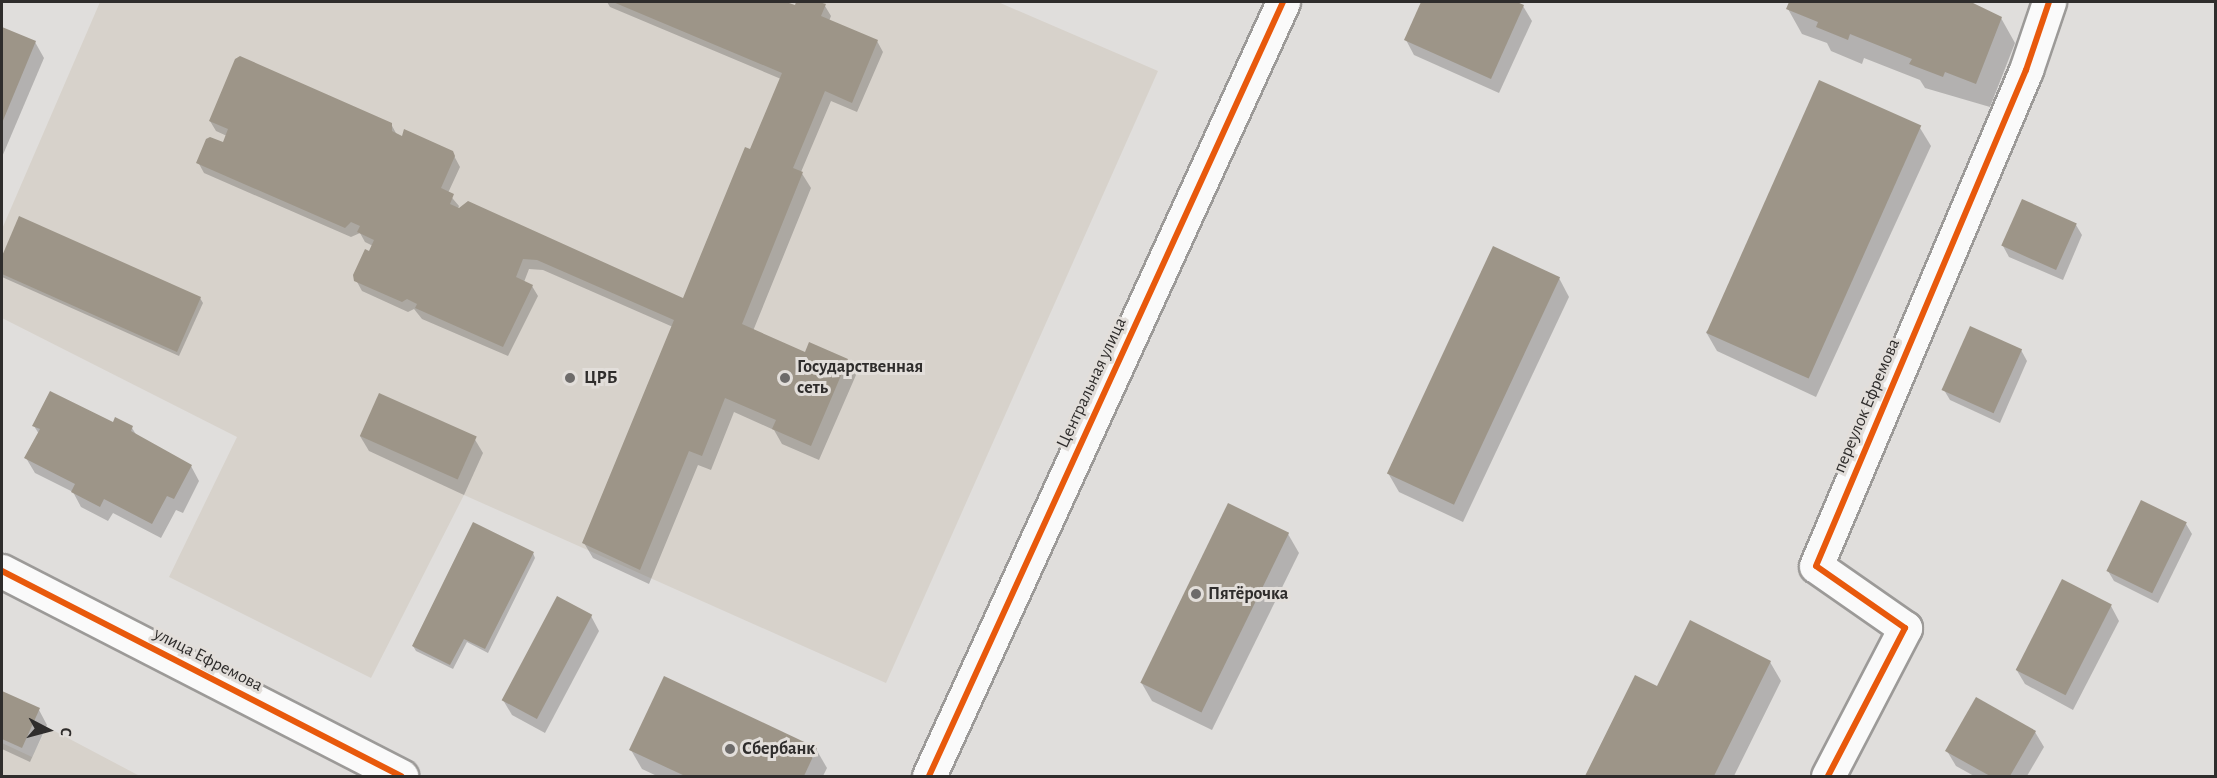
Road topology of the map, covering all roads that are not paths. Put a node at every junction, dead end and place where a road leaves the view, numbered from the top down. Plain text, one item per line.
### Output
1 (1283, 2) edge
2 (2049, 2) edge
3 (2, 571) edge
4 (401, 777) edge
5 (928, 777) edge
6 (1828, 777) edge

1 - 5 street, Центральная улица
2 - 6 street, переулок Ефремова
3 - 4 street, улица Ефремова

